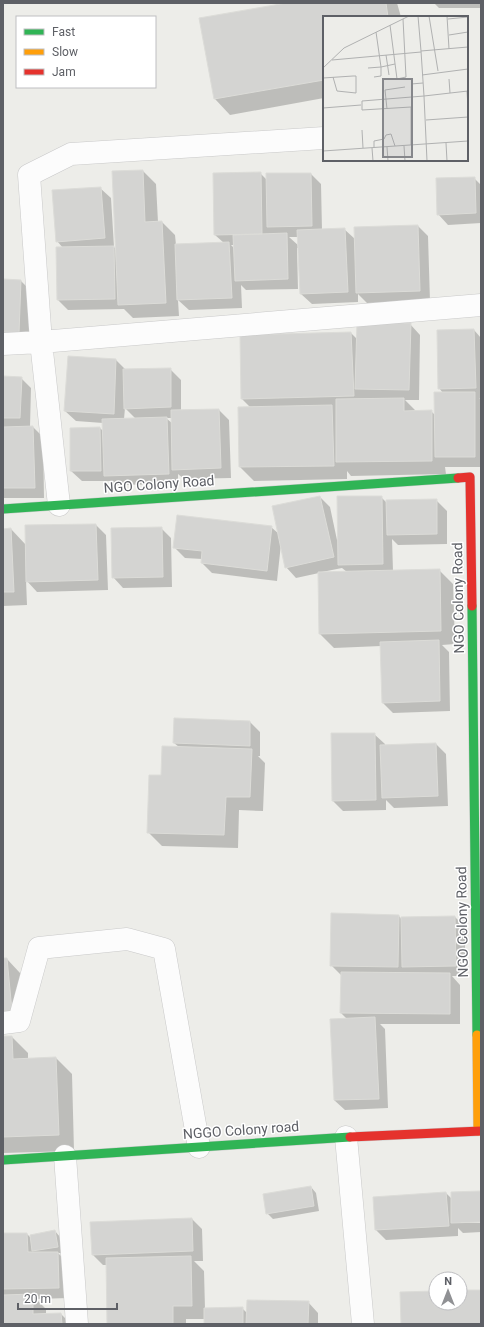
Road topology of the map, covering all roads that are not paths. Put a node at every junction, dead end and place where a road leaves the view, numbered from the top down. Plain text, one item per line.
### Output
1 (323, 138) edge
2 (481, 305) edge
3 (40, 342) junction
4 (3, 344) edge
5 (59, 505) junction
6 (3, 509) edge
7 (3, 1023) edge
8 (480, 1131) edge
9 (346, 1137) junction
10 (200, 1147) junction
11 (66, 1156) junction
12 (3, 1160) edge
13 (77, 1324) edge
14 (363, 1324) edge

1 - 3 street
2 - 3 street
3 - 4 street
3 - 5 street
5 - 6 street
5 - 8 street, NGO Colony Road
7 - 10 street
8 - 9 street, NGGO Colony road
9 - 10 street, NGGO Colony road
9 - 14 street
10 - 11 street, NGGO Colony road
11 - 12 street, NGGO Colony road
11 - 13 street

